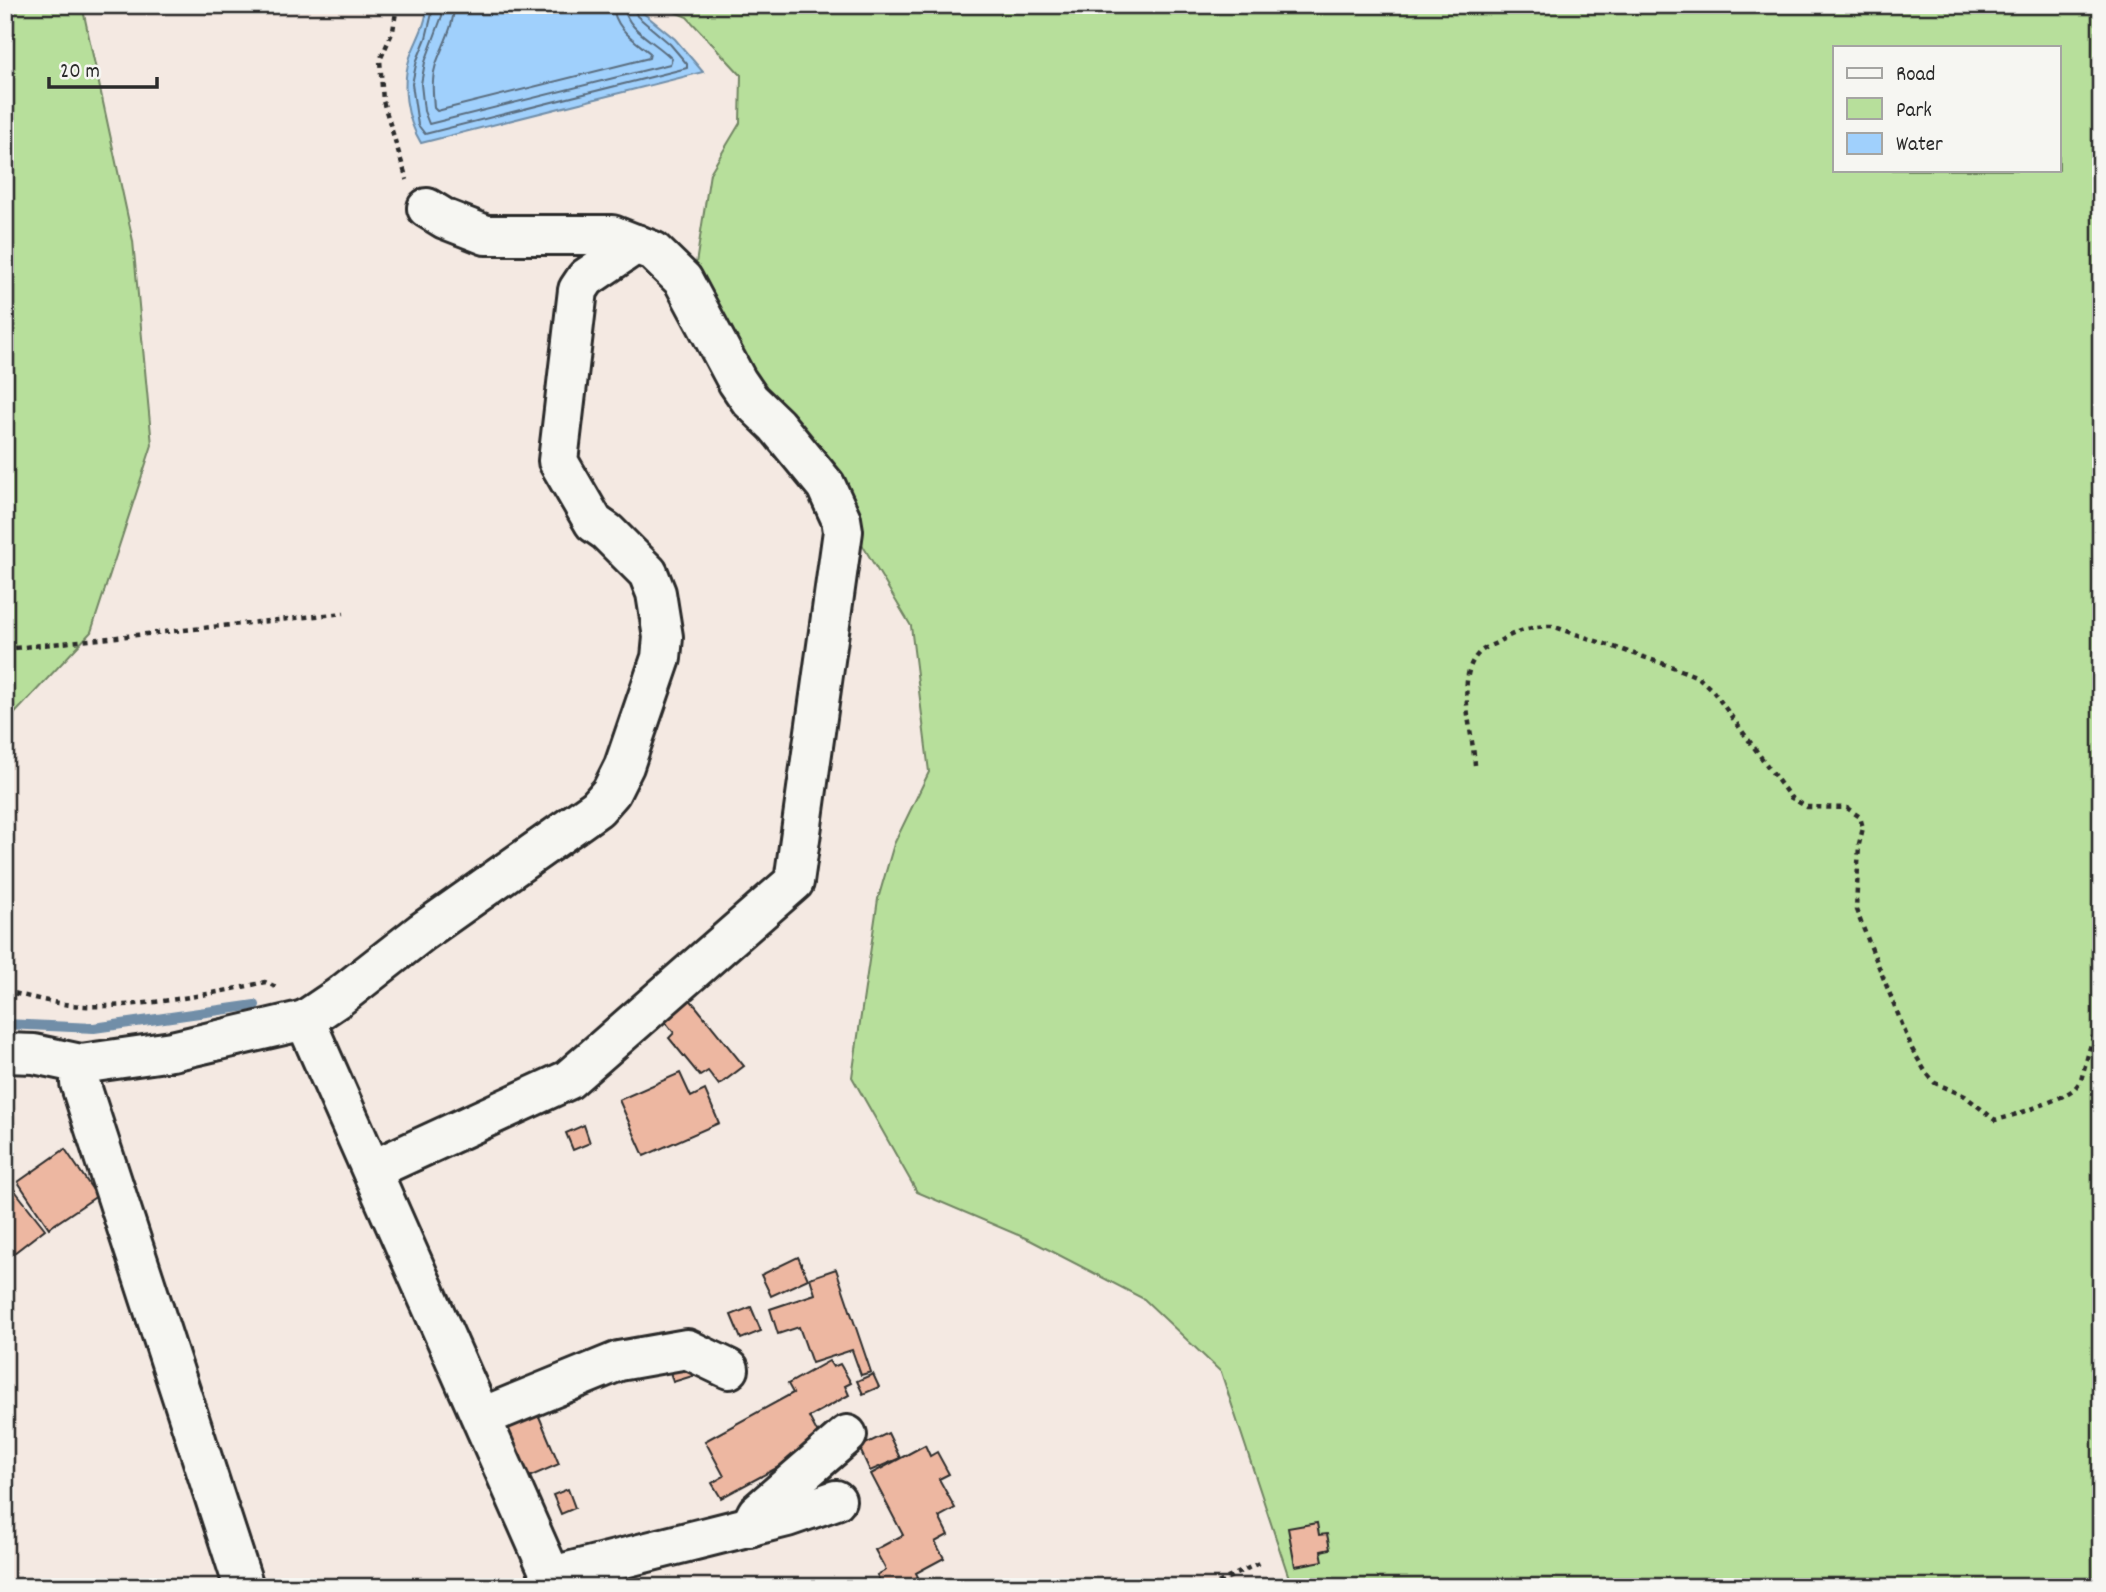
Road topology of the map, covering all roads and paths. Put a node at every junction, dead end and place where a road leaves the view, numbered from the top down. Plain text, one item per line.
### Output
1 (397, 5) edge
2 (427, 208) joint
3 (636, 244) junction
4 (344, 613) dead end
5 (5, 649) edge
6 (1475, 765) dead end
7 (5, 990) edge
8 (2101, 1008) edge
9 (305, 1020) junction
10 (5, 1053) edge
11 (81, 1064) junction
12 (372, 1170) junction
13 (729, 1369) dead end
14 (482, 1417) junction
15 (847, 1435) dead end
16 (836, 1500) dead end
17 (750, 1527) junction
18 (1261, 1562) dead end
19 (554, 1582) edge
20 (244, 1587) edge
21 (1209, 1587) edge

1 - 2 path
2 - 3 street
3 - 9 street
3 - 12 street
4 - 5 path
6 - 8 path
7 - 9 path
9 - 11 street
9 - 12 street
10 - 11 street
11 - 20 street
12 - 14 street
13 - 14 street
14 - 19 street
15 - 17 street
16 - 17 street
17 - 19 street
18 - 21 path

